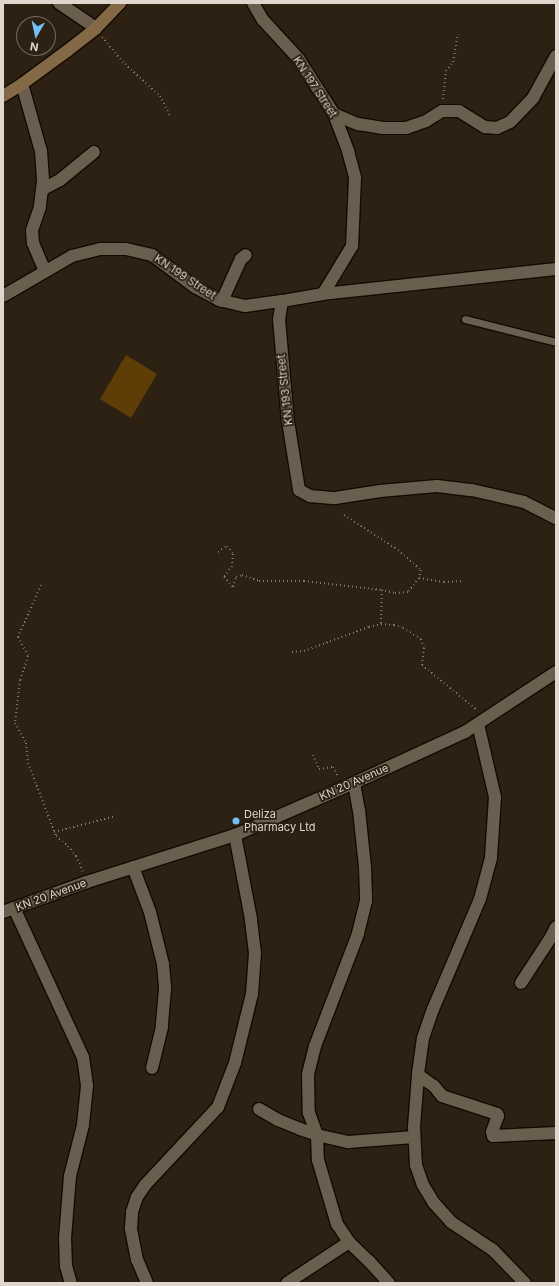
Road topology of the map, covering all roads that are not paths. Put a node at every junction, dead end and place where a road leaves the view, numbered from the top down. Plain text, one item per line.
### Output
1 (60, 3) edge
2 (120, 3) edge
3 (253, 3) edge
4 (96, 28) junction
5 (556, 56) edge
6 (22, 84) junction
7 (3, 96) edge
8 (334, 114) junction
9 (94, 152) dead end
10 (42, 189) junction
11 (246, 255) dead end
12 (556, 269) edge
13 (45, 270) junction
14 (323, 294) junction
15 (3, 296) edge
16 (222, 301) junction
17 (282, 301) junction
18 (464, 319) dead end
19 (556, 342) edge
20 (556, 518) edge
21 (556, 672) edge
22 (483, 721) junction
23 (348, 785) junction
24 (235, 835) junction
25 (133, 867) junction
26 (8, 910) edge
27 (556, 927) edge
28 (521, 983) dead end
29 (152, 1068) dead end
30 (418, 1075) junction
31 (259, 1110) dead end
32 (556, 1134) edge
33 (317, 1135) junction
34 (414, 1137) junction
35 (349, 1242) junction
36 (71, 1283) edge
37 (148, 1283) edge
38 (287, 1283) edge
39 (389, 1283) edge
40 (525, 1283) edge

1 - 4 street
2 - 4 main road
3 - 8 street, KN 197 Street
4 - 6 main road
5 - 8 street
6 - 7 main road
6 - 10 street
8 - 14 street, KN 197 Street
9 - 10 street
10 - 13 street
11 - 16 street
12 - 14 street
13 - 15 street, KN 199 Street
13 - 16 street, KN 199 Street
14 - 17 street
16 - 17 street, KN 199 Street
17 - 20 street, KN 193 Street
18 - 19 lane
21 - 22 street, KN 20 Avenue
22 - 23 street, KN 20 Avenue
22 - 30 street
23 - 24 street, KN 20 Avenue
23 - 33 street
24 - 25 street, KN 20 Avenue
24 - 37 street
25 - 26 street, KN 20 Avenue
25 - 29 street
26 - 36 street
27 - 28 street
30 - 32 street
30 - 34 street
31 - 33 street
33 - 34 street
33 - 35 street
34 - 40 street
35 - 38 street
35 - 39 street

